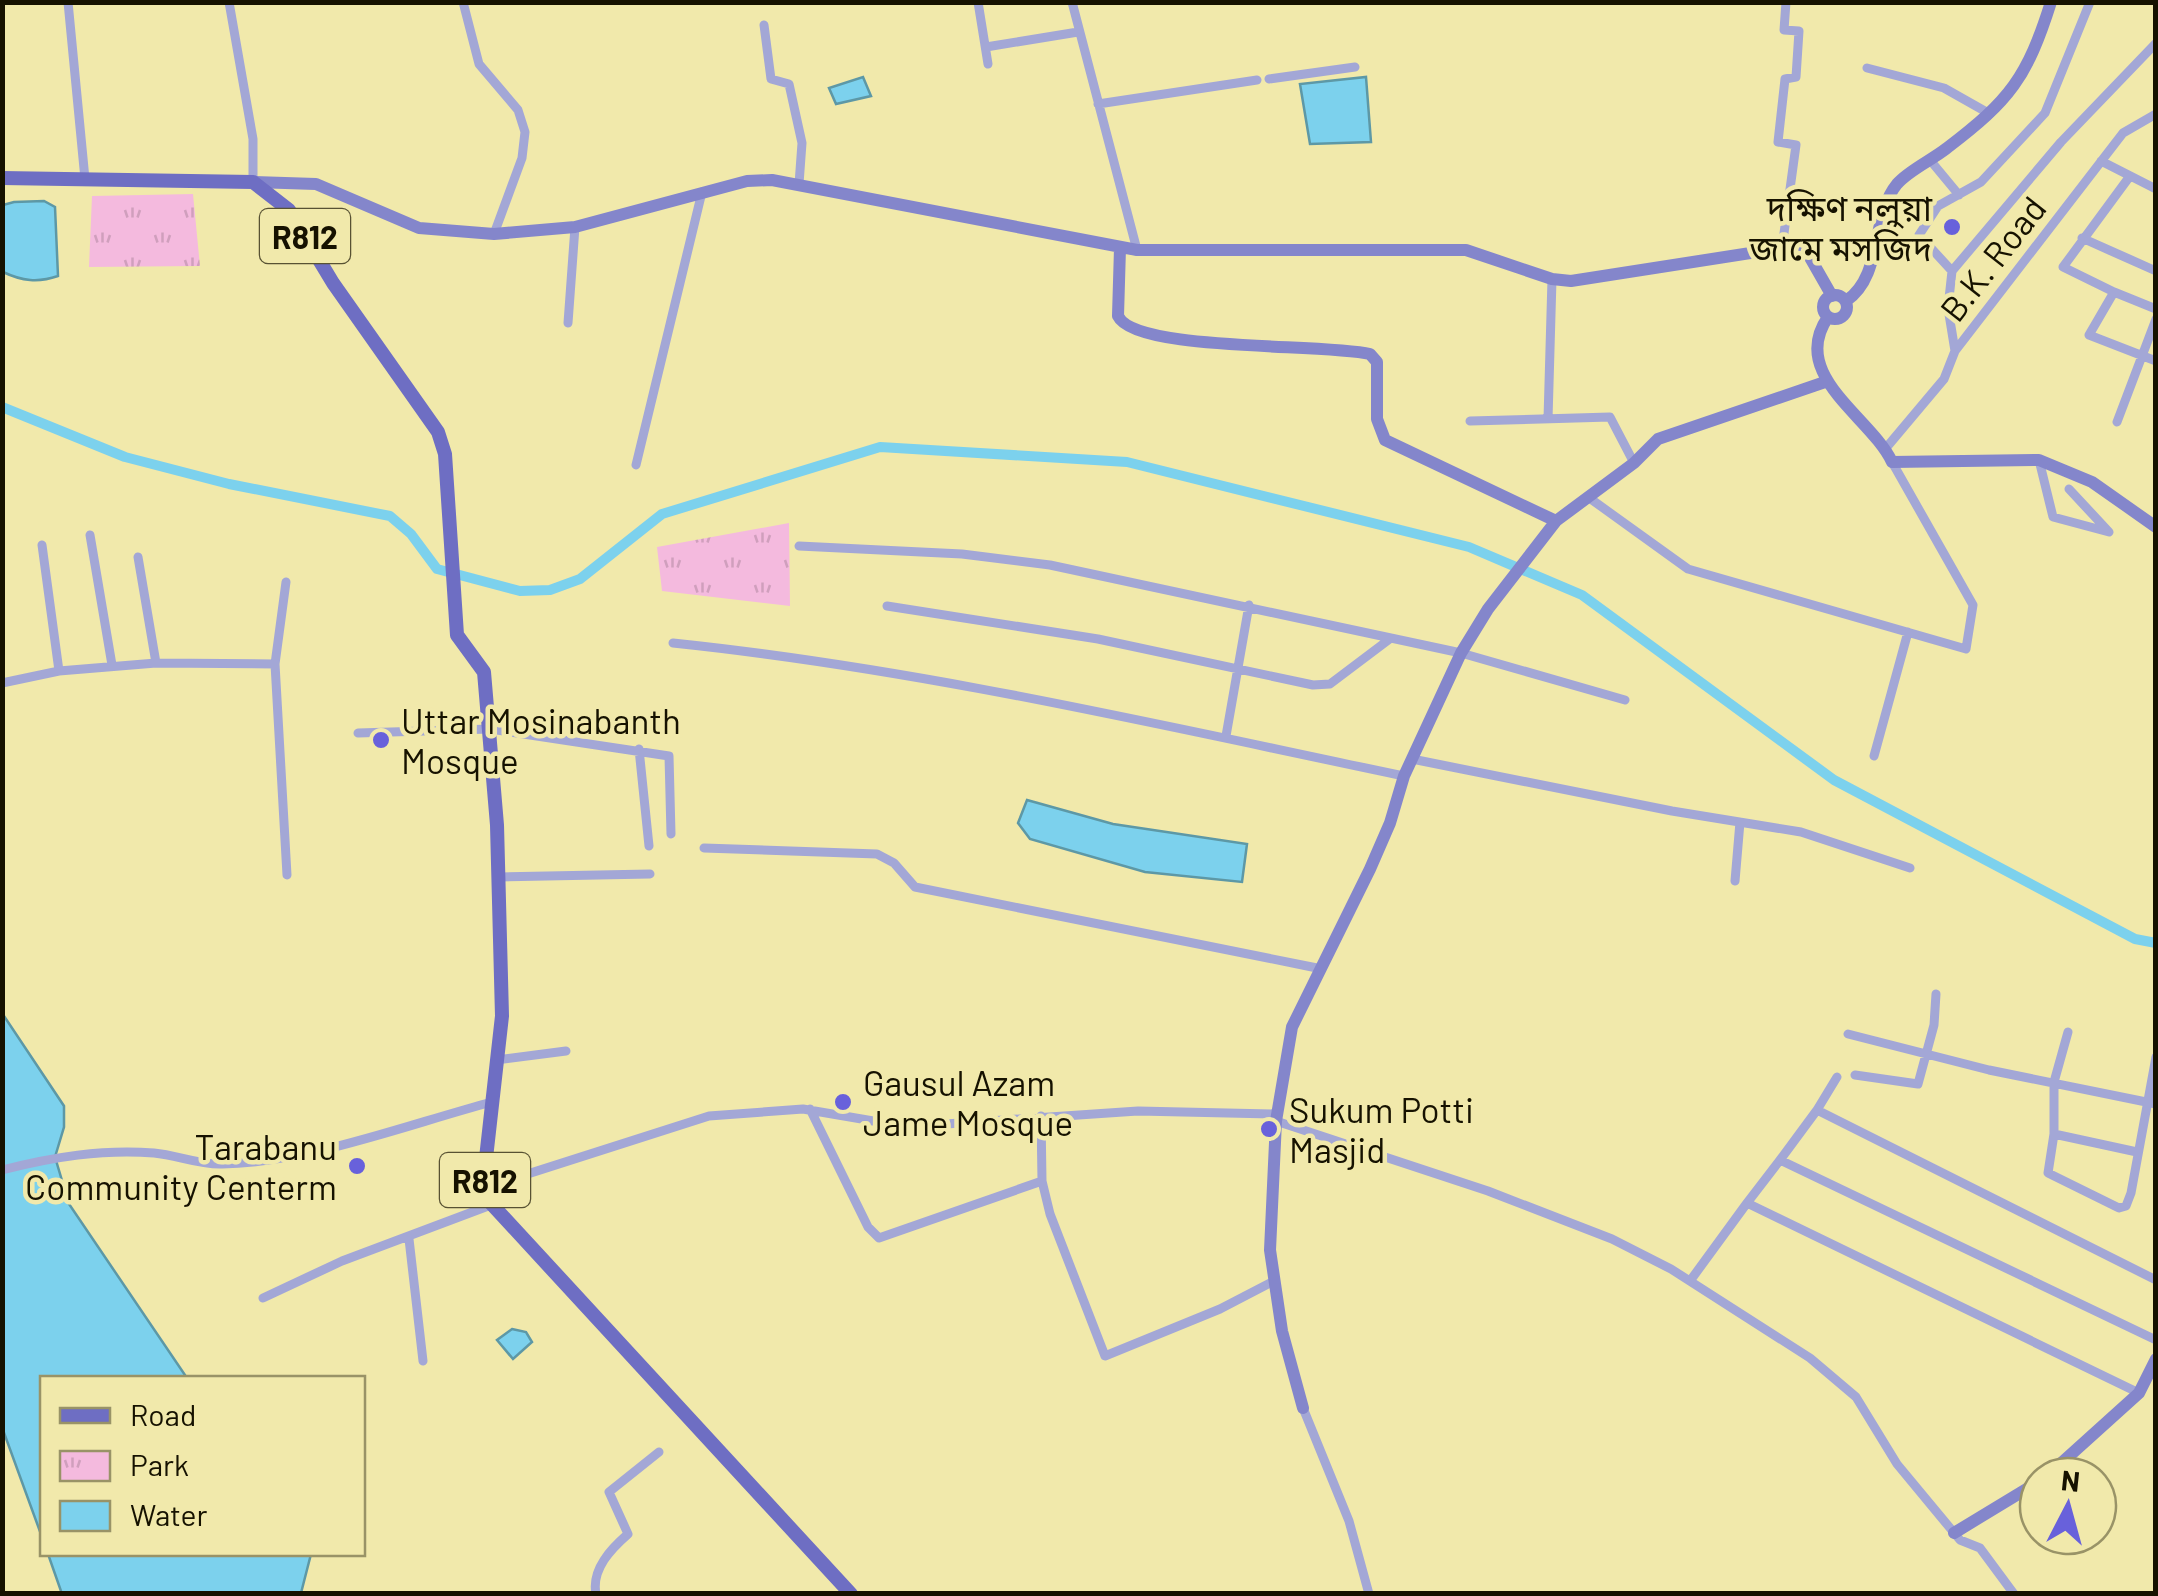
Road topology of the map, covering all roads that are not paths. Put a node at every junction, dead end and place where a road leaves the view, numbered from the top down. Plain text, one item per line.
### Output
1 (68, 2) edge
2 (229, 2) edge
3 (463, 2) edge
4 (978, 2) edge
5 (1072, 2) edge
6 (1786, 2) edge
7 (2052, 2) edge
8 (2090, 2) edge
9 (764, 25) dead end
10 (1078, 32) junction
11 (2156, 43) edge
12 (986, 47) junction
13 (988, 64) dead end
14 (1356, 67) dead end
15 (1867, 68) dead end
16 (1269, 78) dead end
17 (1257, 80) dead end
18 (1098, 104) junction
19 (1990, 114) junction
20 (2156, 114) edge
21 (1930, 160) junction
22 (2102, 161) junction
23 (2130, 176) junction
24 (2, 178) edge
25 (84, 180) junction
26 (253, 182) junction
27 (800, 184) junction
28 (2156, 189) edge
29 (702, 192) junction
30 (1958, 196) junction
31 (575, 227) junction
32 (494, 234) junction
33 (2082, 238) junction
34 (1120, 248) junction
35 (1782, 248) junction
36 (1137, 250) junction
37 (1952, 271) junction
38 (2156, 271) edge
39 (1552, 280) junction
40 (2114, 292) junction
41 (1839, 299) junction
42 (2156, 309) edge
43 (1828, 317) junction
44 (2156, 319) edge
45 (568, 322) dead end
46 (1955, 351) junction
47 (2141, 355) junction
48 (2156, 361) edge
49 (1825, 382) junction
50 (1548, 419) junction
51 (1470, 421) dead end
52 (2117, 422) dead end
53 (1886, 448) junction
54 (2039, 460) junction
55 (1892, 462) junction
56 (1634, 463) junction
57 (636, 465) dead end
58 (2069, 489) dead end
59 (1588, 497) junction
60 (1556, 521) junction
61 (2156, 527) edge
62 (90, 535) dead end
63 (42, 545) dead end
64 (798, 546) dead end
65 (138, 558) dead end
66 (286, 582) dead end
67 (1249, 605) junction
68 (887, 606) dead end
69 (1908, 632) junction
70 (1392, 638) junction
71 (673, 643) dead end
72 (1461, 654) junction
73 (156, 663) junction
74 (275, 664) junction
75 (112, 665) junction
76 (1237, 666) junction
77 (59, 671) junction
78 (2, 683) edge
79 (1624, 700) dead end
80 (490, 728) junction
81 (358, 733) dead end
82 (1226, 736) junction
83 (639, 749) junction
84 (1874, 756) dead end
85 (1412, 758) junction
86 (1404, 776) junction
87 (1740, 822) junction
88 (672, 834) dead end
89 (649, 846) dead end
90 (704, 848) dead end
91 (1910, 868) dead end
92 (650, 874) dead end
93 (287, 875) dead end
94 (500, 877) junction
95 (1736, 881) dead end
96 (1317, 968) junction
97 (1936, 994) dead end
98 (2068, 1032) dead end
99 (1848, 1034) dead end
100 (566, 1051) dead end
101 (1926, 1053) junction
102 (2156, 1057) edge
103 (496, 1060) junction
104 (1855, 1075) dead end
105 (1836, 1077) dead end
106 (2054, 1082) junction
107 (492, 1102) junction
108 (2152, 1103) edge
109 (810, 1110) junction
110 (1817, 1110) junction
111 (1041, 1116) junction
112 (1277, 1117) junction
113 (2054, 1134) junction
114 (2137, 1152) junction
115 (1780, 1160) junction
116 (6, 1169) edge
117 (1042, 1182) junction
118 (484, 1188) junction
119 (1747, 1203) junction
120 (492, 1205) junction
121 (410, 1239) junction
122 (2156, 1280) edge
123 (1274, 1281) junction
124 (1690, 1281) junction
125 (263, 1298) dead end
126 (2156, 1340) edge
127 (2156, 1358) edge
128 (423, 1361) dead end
129 (2139, 1393) junction
130 (1303, 1408) joint
131 (659, 1452) dead end
132 (2069, 1456) edge
133 (2018, 1494) edge
134 (1954, 1533) junction
135 (596, 1594) edge
136 (851, 1594) edge
137 (1370, 1594) edge
138 (2014, 1594) edge

1 - 25 street
2 - 26 street
3 - 32 street
4 - 12 street
5 - 10 street
6 - 35 street
7 - 19 street
8 - 30 street
9 - 27 street
10 - 12 street
10 - 18 street
11 - 37 street
12 - 13 street
14 - 16 street
15 - 19 street
17 - 18 street
18 - 36 street
19 - 21 street
20 - 22 street, B.K. Road
21 - 30 street
21 - 41 street
22 - 23 street
22 - 46 street, B.K. Road
23 - 28 street
23 - 33 street
24 - 25 main road, R812
25 - 26 main road, R812
26 - 32 street
26 - 80 main road, R812
27 - 29 street
27 - 34 street
29 - 31 street
29 - 57 street
30 - 37 street
31 - 32 street
31 - 45 street
33 - 38 street
33 - 40 street
34 - 36 street
34 - 60 street
35 - 39 street
35 - 41 street
36 - 39 street
37 - 46 street
39 - 50 street
40 - 42 street
40 - 47 street
41 - 43 street
41 - 43 street
43 - 49 street
44 - 47 street
46 - 53 street, B.K. Road
47 - 48 street
47 - 52 street
49 - 53 street
49 - 56 street
50 - 51 street
50 - 56 street
53 - 55 street
54 - 55 street
54 - 58 street
54 - 61 street
55 - 69 street
56 - 59 street
59 - 60 street
59 - 69 street
60 - 72 street
62 - 75 street
63 - 77 street
64 - 67 street
65 - 73 street
66 - 74 street
67 - 70 street
67 - 76 street
68 - 76 street
69 - 84 street
70 - 72 street
70 - 76 street
71 - 82 street
72 - 79 street
72 - 85 street
73 - 74 street
73 - 75 street
74 - 93 street
75 - 77 street
76 - 82 street
77 - 78 street
80 - 81 street
80 - 83 street
80 - 94 main road, R812
82 - 86 street
83 - 88 street
83 - 89 street
85 - 86 street
85 - 87 street
86 - 96 street
87 - 91 street
87 - 95 street
90 - 96 street
92 - 94 street
94 - 103 main road, R812
96 - 112 street
97 - 101 street
98 - 106 street
99 - 101 street
100 - 103 street
101 - 104 street
101 - 106 street
102 - 108 street
103 - 107 main road, R812
105 - 110 street
106 - 108 street
106 - 113 street
107 - 116 street
107 - 118 main road, R812
108 - 114 street
109 - 111 street
109 - 117 street
109 - 118 street
110 - 115 street
110 - 122 street
111 - 112 street
111 - 117 street
112 - 123 street
112 - 124 street
113 - 114 street
113 - 114 street
115 - 119 street
115 - 126 street
117 - 123 street
118 - 120 main road, R812
119 - 124 street
119 - 129 street
120 - 121 street
120 - 136 main road, R812
121 - 125 street
121 - 128 street
123 - 130 street
124 - 134 street
127 - 129 street
129 - 132 street
130 - 137 street
131 - 135 street
133 - 134 street
134 - 138 street

